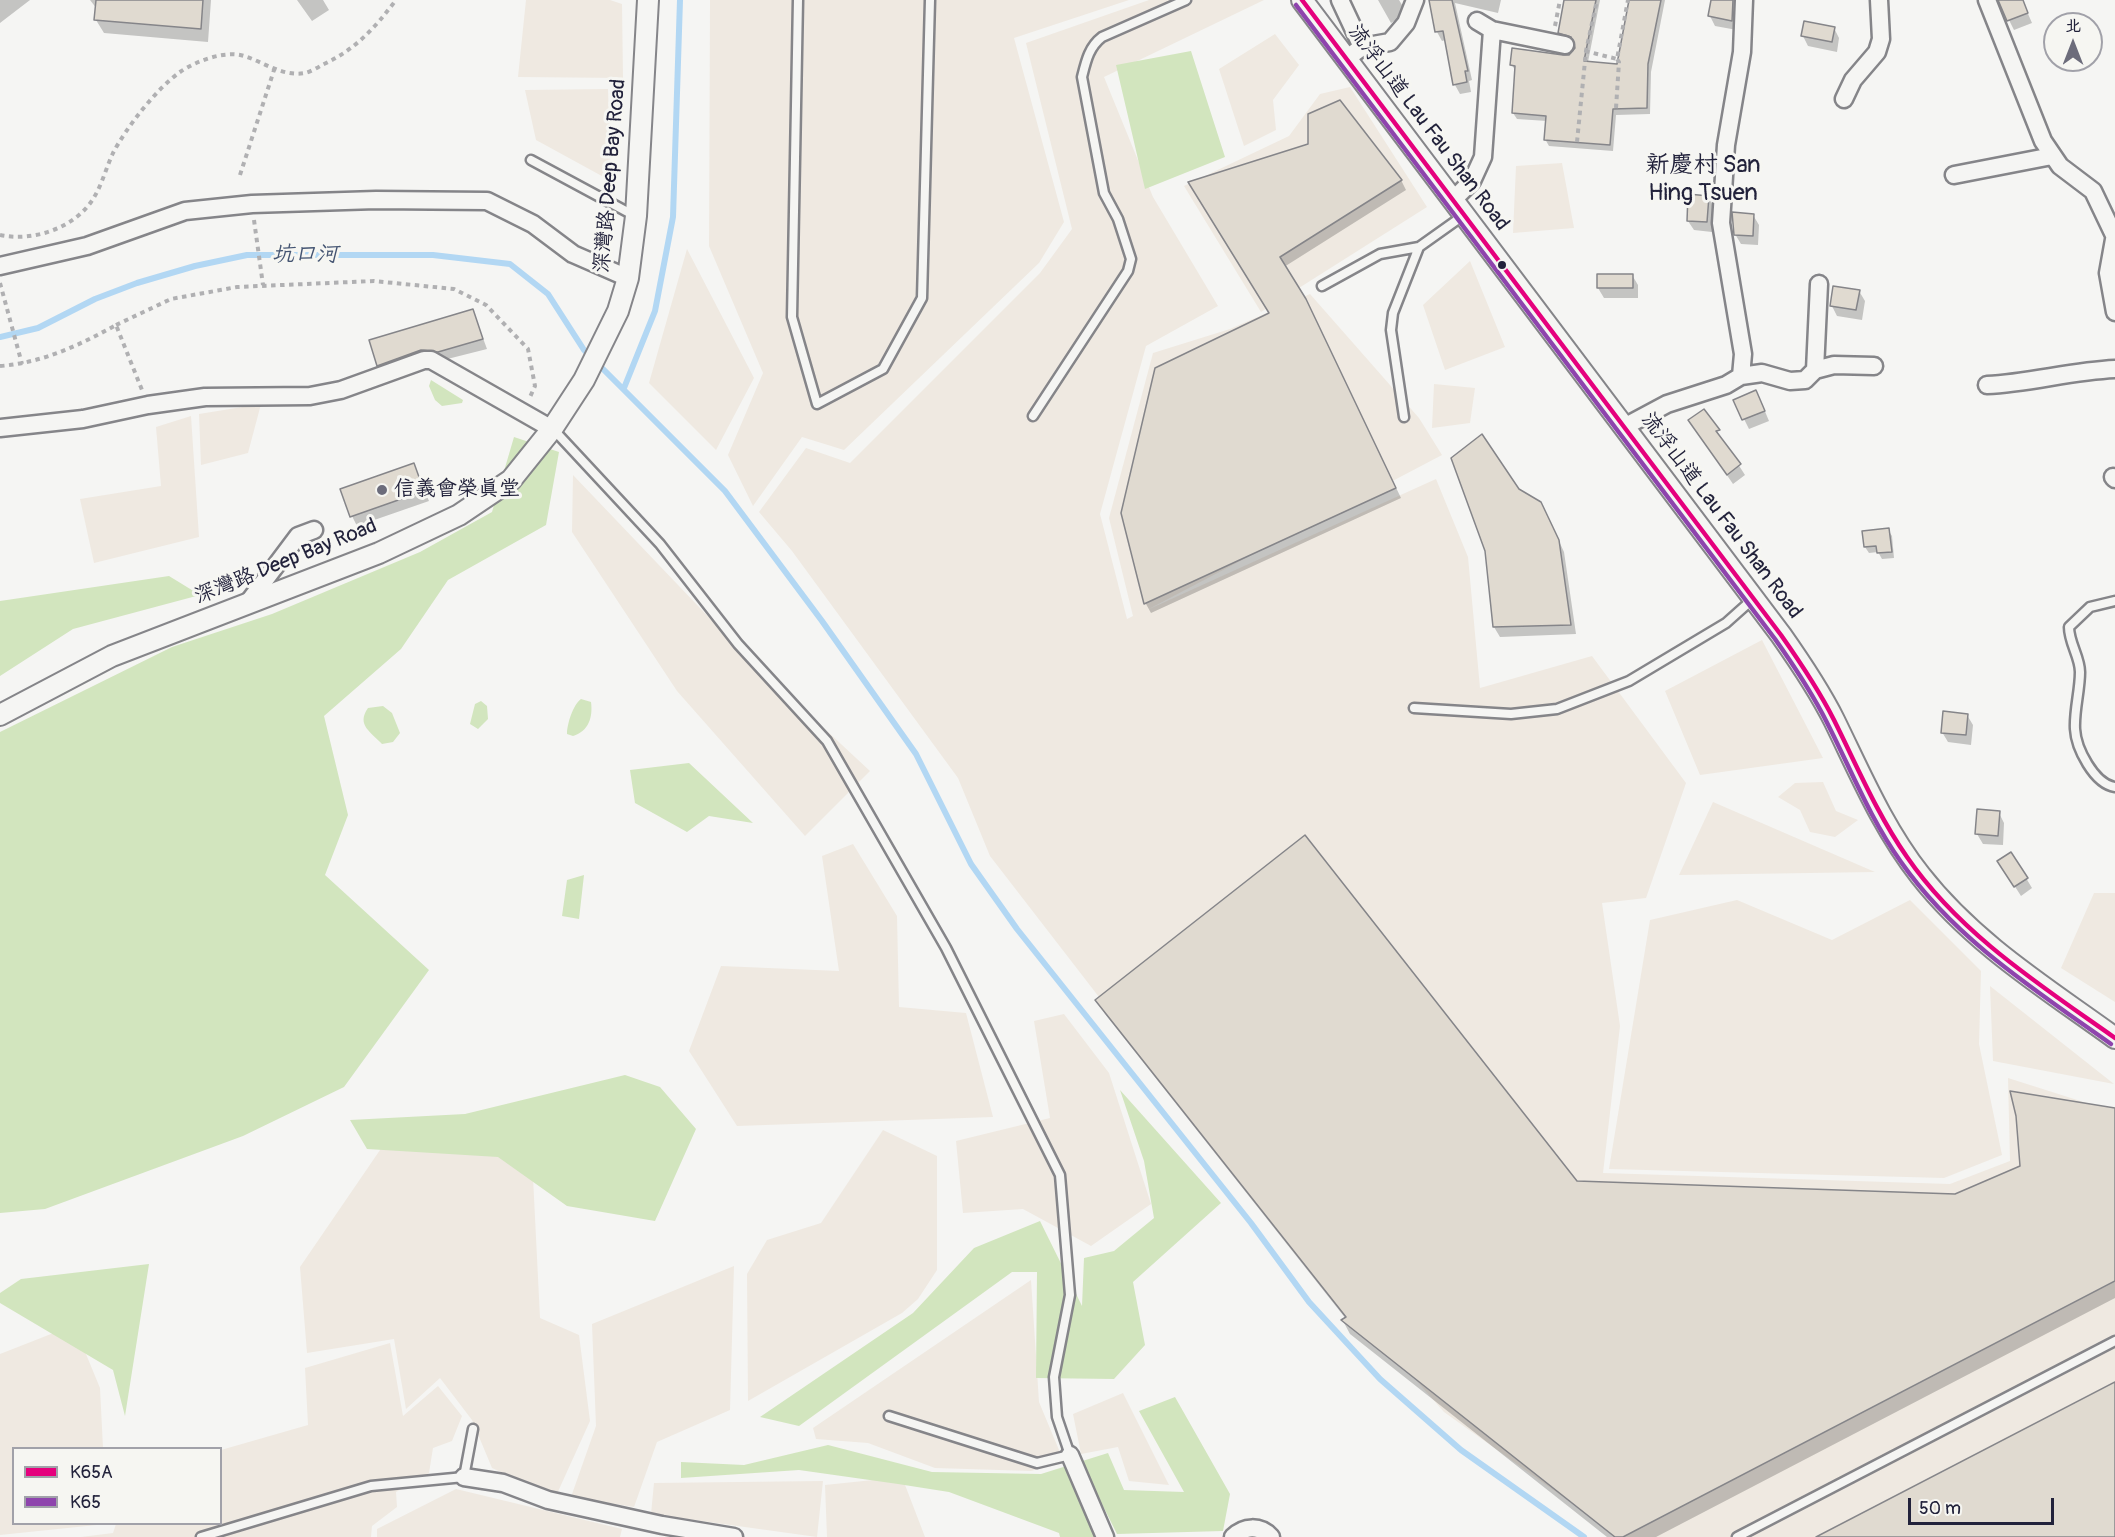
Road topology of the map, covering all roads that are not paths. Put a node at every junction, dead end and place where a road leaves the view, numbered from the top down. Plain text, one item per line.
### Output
1 (648, 0) edge
2 (798, 0) edge
3 (930, 0) edge
4 (1186, 0) edge
5 (1302, 0) edge
6 (1340, 0) edge
7 (1415, 0) edge
8 (1744, 0) edge
9 (1879, 0) edge
10 (1987, 0) edge
11 (1477, 21) dead end
12 (1492, 30) junction
13 (1558, 45) road end
14 (1354, 53) junction
15 (1844, 99) dead end
16 (2052, 156) junction
17 (531, 160) dead end
18 (1954, 175) dead end
19 (1458, 208) junction
20 (636, 216) junction
21 (2115, 234) edge
22 (1419, 247) junction
23 (0, 266) edge
24 (628, 278) junction
25 (1819, 284) dead end
26 (1322, 286) dead end
27 (2115, 312) edge
28 (1874, 366) dead end
29 (2115, 369) edge
30 (1815, 370) junction
31 (1741, 376) junction
32 (1987, 385) dead end
33 (1033, 416) dead end
34 (1404, 417) dead end
35 (1624, 427) junction
36 (0, 428) edge
37 (552, 429) junction
38 (314, 530) dead end
39 (1754, 598) junction
40 (2115, 601) edge
41 (248, 604) junction
42 (1414, 708) dead end
43 (0, 715) edge
44 (2115, 787) edge
45 (2115, 1038) edge
46 (2115, 1341) edge
47 (889, 1416) dead end
48 (473, 1429) dead end
49 (1070, 1455) junction
50 (464, 1477) junction
51 (201, 1537) edge
52 (734, 1537) edge
53 (1105, 1537) edge
54 (1233, 1537) edge
55 (1271, 1537) edge
56 (1737, 1537) edge

1 - 20 street, 深灣路 Deep Bay Road
2 - 3 lane
4 - 33 lane
5 - 14 street, 流浮山道 Lau Fau Shan Road
6 - 14 street
7 - 14 street
8 - 31 street
9 - 15 street
10 - 16 street
11 - 12 street
12 - 13 street
12 - 19 street
14 - 19 street, 流浮山道 Lau Fau Shan Road
16 - 18 street
16 - 21 street
17 - 20 lane
19 - 22 lane
19 - 35 street, 流浮山道 Lau Fau Shan Road
20 - 24 street, 深灣路 Deep Bay Road
21 - 27 street
22 - 26 lane
22 - 34 lane
23 - 24 street
24 - 37 street, 深灣路 Deep Bay Road
25 - 30 street
28 - 30 street
29 - 32 street
30 - 31 street
31 - 35 street
35 - 39 street, 流浮山道 Lau Fau Shan Road
36 - 37 street
37 - 41 street, 深灣路 Deep Bay Road
37 - 49 lane
38 - 41 street
39 - 42 lane
39 - 45 street, 流浮山道 Lau Fau Shan Road
40 - 44 lane
41 - 43 street, 深灣路 Deep Bay Road
46 - 56 lane
47 - 49 lane
48 - 50 lane
49 - 53 street
50 - 51 lane
50 - 52 street
54 - 55 street

